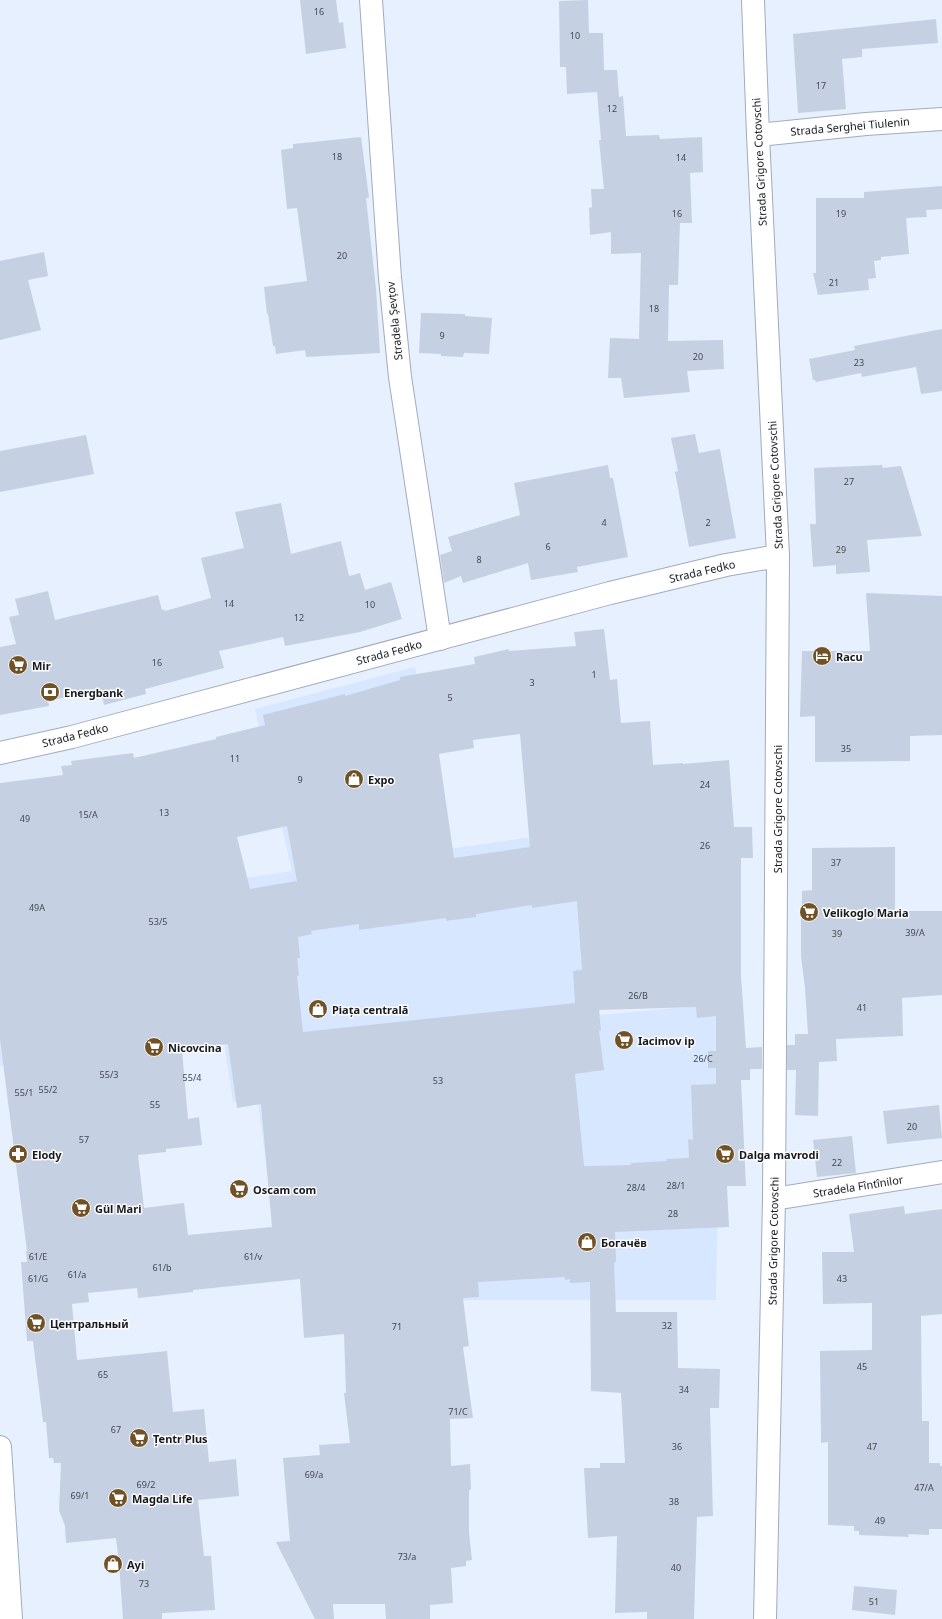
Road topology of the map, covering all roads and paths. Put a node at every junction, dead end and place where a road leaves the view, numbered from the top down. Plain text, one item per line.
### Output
1 (371, 0) edge
2 (753, 0) edge
3 (942, 119) edge
4 (758, 135) junction
5 (778, 556) junction
6 (440, 639) junction
7 (0, 753) edge
8 (942, 1172) edge
9 (774, 1199) junction
10 (0, 1447) edge
11 (11, 1619) edge
12 (765, 1619) edge

1 - 6 street, Stradela Șevțov
2 - 4 street, Strada Grigore Cotovschi
3 - 4 street, Strada Serghei Tiulenin
4 - 5 street, Strada Grigore Cotovschi
5 - 6 street, Strada Fedko
5 - 9 street, Strada Grigore Cotovschi
6 - 7 street, Strada Fedko
8 - 9 street, Stradela Fîntînilor
9 - 12 street, Strada Grigore Cotovschi
10 - 11 street

